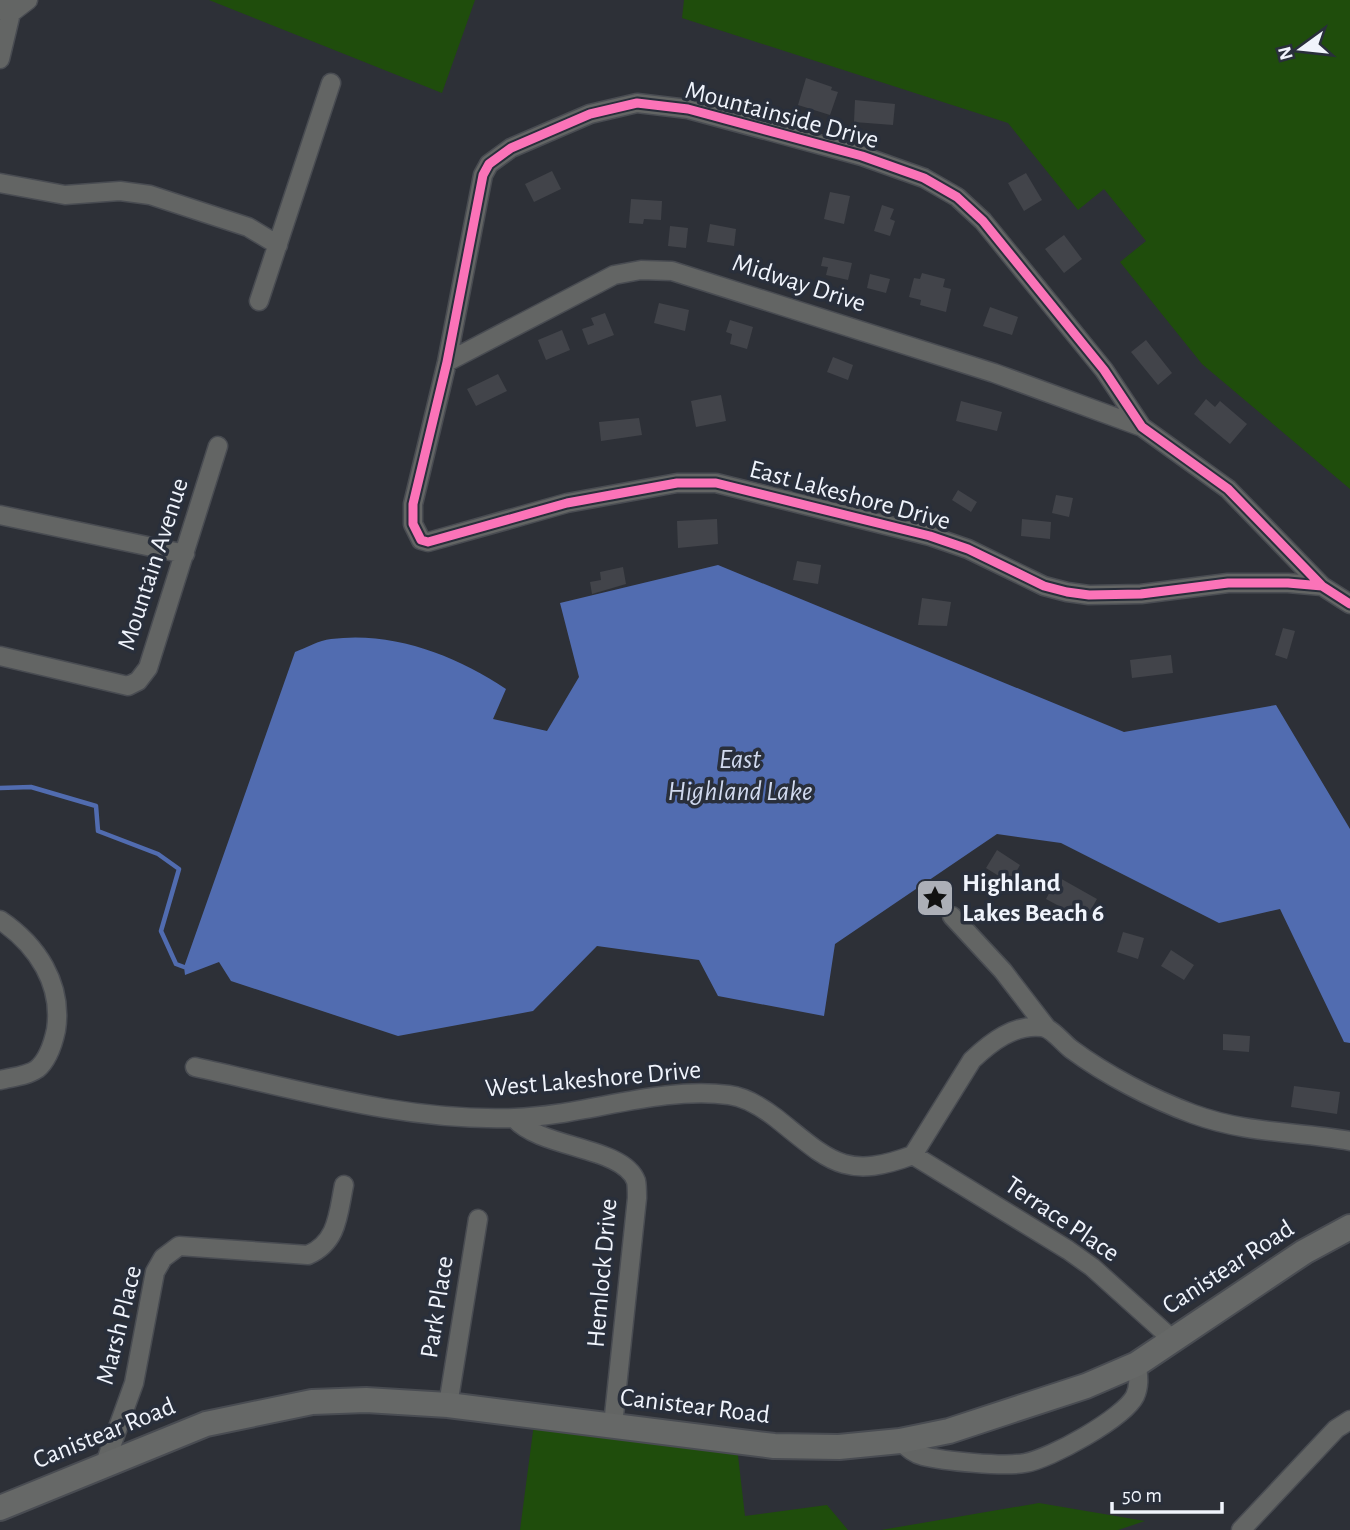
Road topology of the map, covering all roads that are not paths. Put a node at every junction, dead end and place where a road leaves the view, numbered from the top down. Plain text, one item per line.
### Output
1 (28, 0) edge
2 (6, 8) edge
3 (0, 59) edge
4 (331, 83) dead end
5 (0, 183) edge
6 (278, 245) junction
7 (258, 301) dead end
8 (447, 362) junction
9 (1142, 427) junction
10 (218, 446) dead end
11 (0, 516) edge
12 (417, 536) joint
13 (186, 554) junction
14 (1322, 586) junction
15 (1350, 604) edge
16 (0, 656) edge
17 (952, 916) dead end
18 (0, 919) edge
19 (1046, 1027) junction
20 (195, 1067) dead end
21 (0, 1080) edge
22 (514, 1118) junction
23 (1350, 1141) edge
24 (913, 1155) junction
25 (344, 1185) dead end
26 (478, 1219) dead end
27 (1350, 1227) edge
28 (1172, 1339) junction
29 (1137, 1364) junction
30 (448, 1405) junction
31 (1350, 1420) edge
32 (613, 1425) junction
33 (900, 1441) junction
34 (104, 1466) junction
35 (0, 1508) edge
36 (1241, 1530) edge

1 - 2 street
2 - 3 street
4 - 6 street
5 - 6 street
6 - 7 street
8 - 9 street, Midway Drive
8 - 9 street, Mountainside Drive
8 - 12 street, Mountainside Drive
9 - 14 street, Mountainside Drive
10 - 13 street, Mountain Avenue
11 - 13 street
12 - 14 street, East Lakeshore Drive
13 - 16 street, Mountain Avenue
14 - 15 street
17 - 19 street
18 - 21 street
19 - 23 street
19 - 24 street
20 - 22 street, West Lakeshore Drive
22 - 24 street, West Lakeshore Drive
22 - 32 street, Hemlock Drive
24 - 28 street, Terrace Place
25 - 34 street, Marsh Place
26 - 30 street, Park Place
27 - 28 street, Canistear Road
28 - 29 street, Canistear Road
29 - 33 street, Canistear Road
29 - 33 street
30 - 32 street, Canistear Road
30 - 34 street, Canistear Road
31 - 36 street
32 - 33 street, Canistear Road
34 - 35 street, Canistear Road

